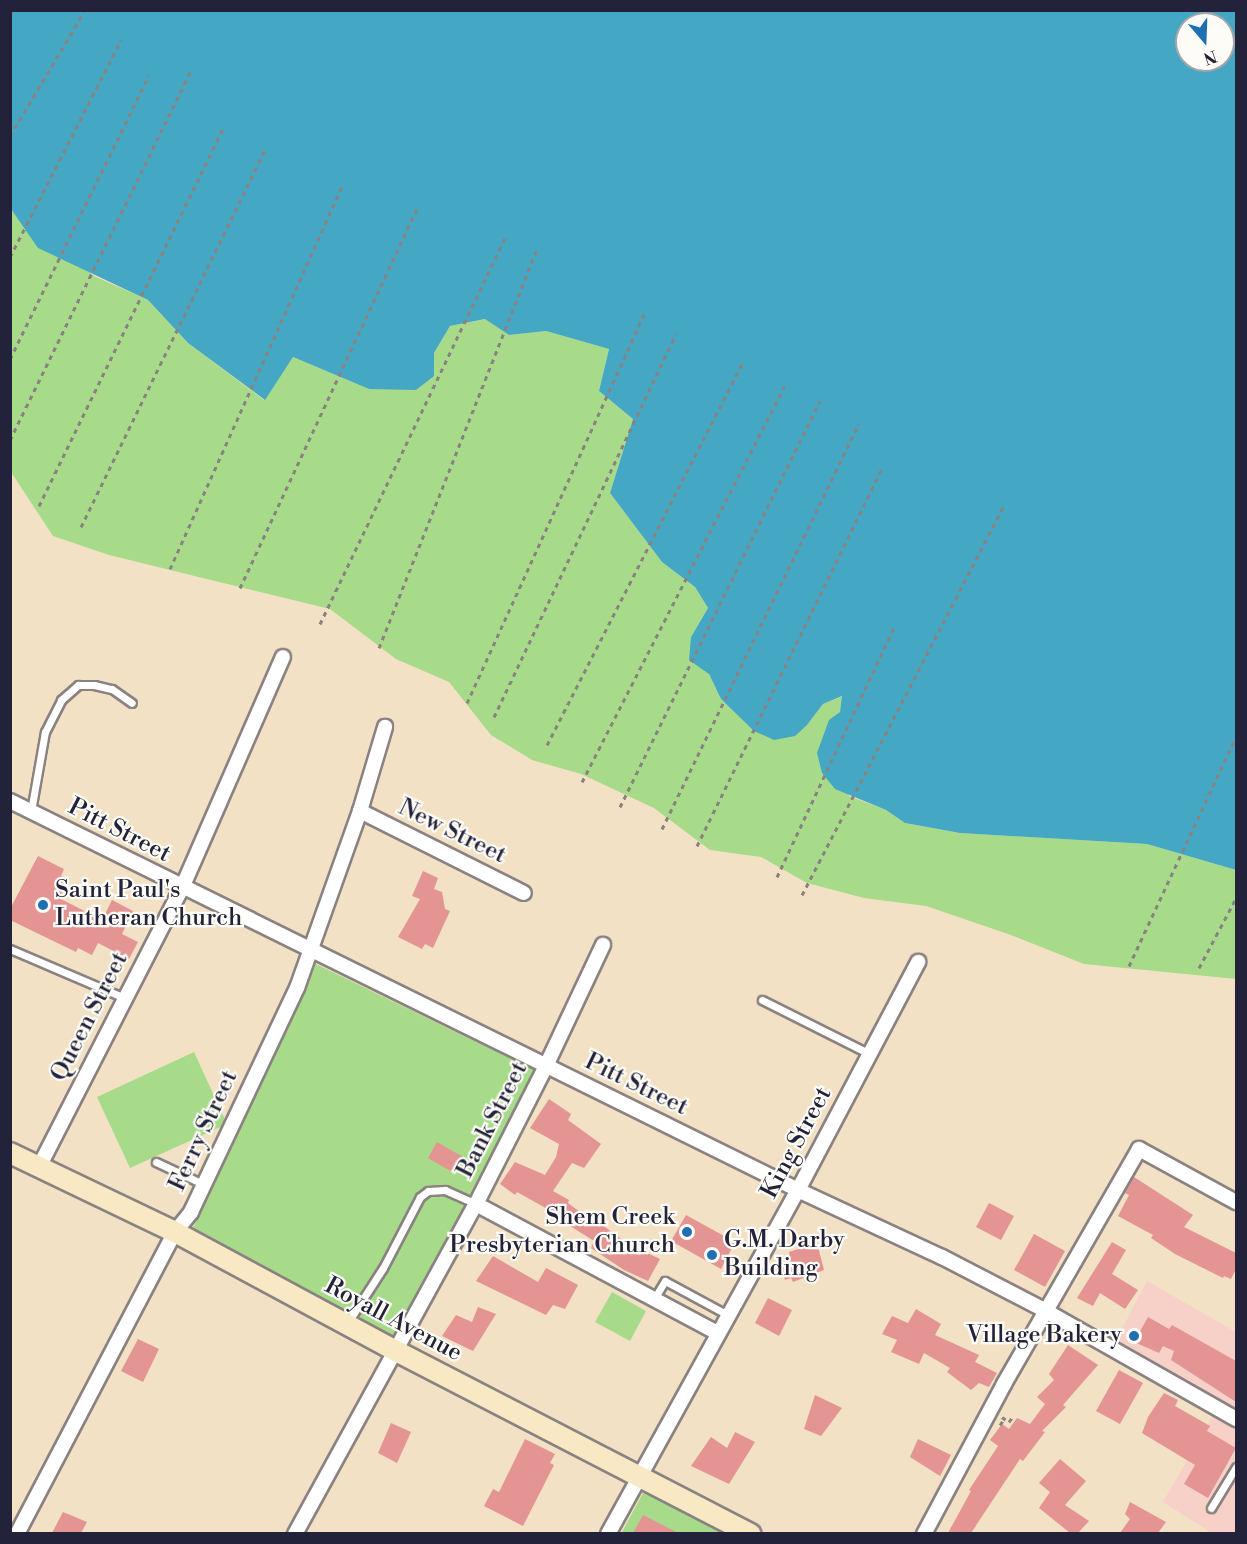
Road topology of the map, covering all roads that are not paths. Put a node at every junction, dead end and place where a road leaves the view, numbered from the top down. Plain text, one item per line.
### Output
1 (283, 657) dead end
2 (132, 703) dead end
3 (385, 727) dead end
4 (10, 801) edge
5 (31, 811) junction
6 (360, 811) junction
7 (182, 888) junction
8 (524, 893) dead end
9 (603, 945) dead end
10 (311, 948) junction
11 (10, 949) edge
12 (918, 962) dead end
13 (125, 998) junction
14 (762, 1000) dead end
15 (870, 1054) junction
16 (546, 1066) junction
17 (10, 1153) edge
18 (156, 1161) dead end
19 (39, 1167) junction
20 (205, 1185) junction
21 (798, 1190) junction
22 (1236, 1202) edge
23 (476, 1204) junction
24 (175, 1232) junction
25 (654, 1299) junction
26 (1046, 1311) junction
27 (728, 1315) junction
28 (346, 1324) junction
29 (718, 1333) junction
30 (396, 1351) junction
31 (1236, 1419) edge
32 (1236, 1467) edge
33 (639, 1478) junction
34 (1211, 1508) dead end
35 (17, 1533) edge
36 (295, 1533) edge
37 (608, 1533) edge
38 (750, 1533) edge
39 (924, 1533) edge

1 - 7 street, Queen Street
2 - 5 lane
3 - 6 street, Ferry Street
4 - 5 street, Pitt Street
5 - 7 street, Pitt Street
6 - 8 street, New Street
6 - 10 street, Ferry Street
7 - 10 street, Pitt Street
7 - 13 street, Queen Street
9 - 16 street, Bank Street
10 - 16 street, Pitt Street
10 - 20 street, Ferry Street
11 - 13 lane
12 - 15 street, King Street
13 - 19 street, Queen Street
14 - 15 lane
15 - 21 street, King Street
16 - 21 street, Pitt Street
16 - 23 street, Bank Street
17 - 19 street, Royall Avenue
18 - 20 lane
19 - 24 street, Royall Avenue
20 - 24 street, Ferry Street
21 - 26 street, Pitt Street
21 - 27 street, King Street
22 - 26 street
23 - 25 street
23 - 28 lane
23 - 30 street, Bank Street
24 - 28 street, Royall Avenue
24 - 35 street, Ferry Street
25 - 27 lane
25 - 29 street
26 - 31 street, Pitt Street
26 - 39 street
27 - 29 street, King Street
28 - 30 street, Royall Avenue
29 - 33 street, King Street
30 - 33 street, Royall Avenue
30 - 36 street, Bank Street
32 - 34 lane
33 - 37 street, King Street
33 - 38 street, Royall Avenue

